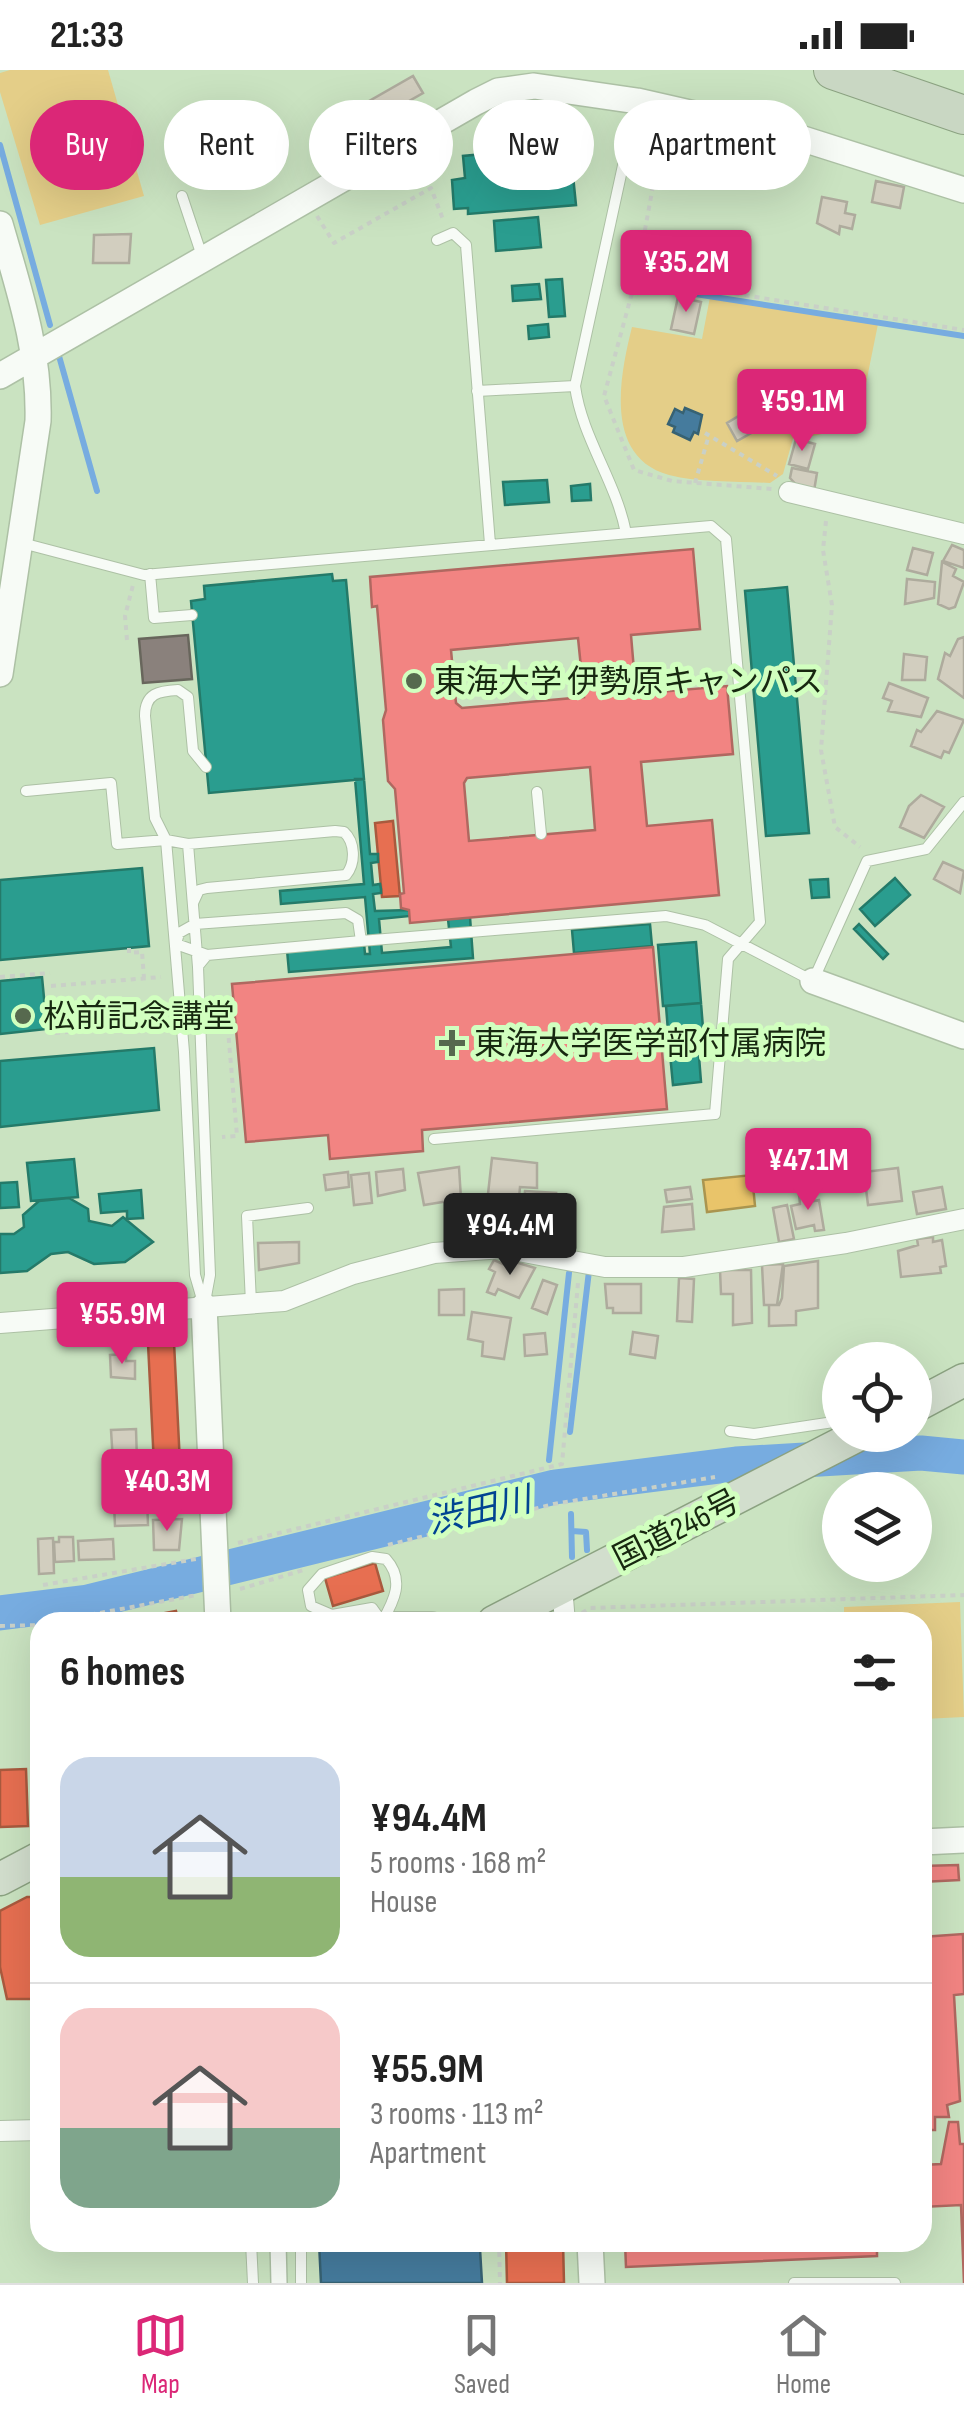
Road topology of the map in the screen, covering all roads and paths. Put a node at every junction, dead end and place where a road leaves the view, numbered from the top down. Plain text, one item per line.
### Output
1 (834, 70) edge
2 (899, 70) edge
3 (549, 79) edge
4 (964, 96) edge
5 (633, 100) edge
6 (964, 114) edge
7 (811, 141) edge
8 (618, 190) edge
9 (653, 190) edge
10 (964, 190) edge
11 (182, 196) dead end
12 (312, 208) dead end
13 (0, 224) edge
14 (449, 234) junction
15 (436, 240) dead end
16 (204, 262) junction
17 (636, 278) junction
18 (964, 330) edge
19 (37, 355) junction
20 (0, 376) edge
21 (575, 386) junction
22 (478, 391) junction
23 (775, 474) dead end
24 (695, 483) junction
25 (788, 492) joint
26 (828, 502) junction
27 (626, 533) junction
28 (964, 534) edge
29 (490, 544) junction
30 (13, 549) edge
31 (136, 572) junction
32 (150, 574) junction
33 (192, 615) dead end
34 (127, 640) dead end
35 (0, 674) edge
36 (206, 767) dead end
37 (26, 791) dead end
38 (538, 792) dead end
39 (964, 802) edge
40 (541, 834) dead end
41 (166, 840) junction
42 (188, 844) junction
43 (867, 861) junction
44 (194, 903) junction
45 (547, 910) dead end
46 (195, 924) junction
47 (548, 925) junction
48 (361, 942) junction
49 (176, 944) junction
50 (740, 944) junction
51 (129, 948) dead end
52 (202, 954) junction
53 (50, 973) dead end
54 (0, 977) edge
55 (161, 977) dead end
56 (144, 978) junction
57 (813, 981) junction
58 (51, 986) dead end
59 (53, 1002) dead end
60 (44, 1003) dead end
61 (164, 1024) dead end
62 (216, 1030) dead end
63 (55, 1034) dead end
64 (964, 1036) edge
65 (238, 1056) dead end
66 (230, 1057) junction
67 (222, 1138) dead end
68 (434, 1139) dead end
69 (470, 1205) dead end
70 (308, 1208) dead end
71 (964, 1220) edge
72 (502, 1248) junction
73 (578, 1261) junction
74 (251, 1303) junction
75 (204, 1306) junction
76 (0, 1323) edge
77 (964, 1380) edge
78 (932, 1397) edge
79 (730, 1431) dead end
80 (822, 1433) edge
81 (822, 1449) edge
82 (715, 1477) dead end
83 (382, 1547) dead end
84 (223, 1550) junction
85 (311, 1568) dead end
86 (42, 1585) dead end
87 (562, 1587) junction
88 (228, 1588) junction
89 (964, 1595) edge
90 (184, 1596) dead end
91 (102, 1612) edge
92 (221, 1612) edge
93 (324, 1612) edge
94 (346, 1612) edge
95 (374, 1612) edge
96 (389, 1612) edge
97 (513, 1612) edge
98 (565, 1612) edge
99 (584, 1612) edge
100 (30, 1624) edge
101 (0, 1626) edge
102 (964, 1840) edge
103 (932, 1842) edge
104 (30, 1863) edge
105 (0, 1879) edge
106 (30, 2130) edge
107 (0, 2131) edge
108 (251, 2252) edge
109 (278, 2252) edge
110 (301, 2252) edge
111 (498, 2252) edge
112 (590, 2252) edge
113 (815, 2282) edge
114 (253, 2283) edge
115 (280, 2283) edge
116 (301, 2283) edge
117 (500, 2283) edge
118 (592, 2283) edge
119 (794, 2283) edge
120 (894, 2283) edge

1 - 6 highway
2 - 4 highway
3 - 5 street
3 - 16 street
7 - 10 street
8 - 21 lane
9 - 17 path
11 - 16 lane
12 - 14 path
13 - 19 street
14 - 15 lane
14 - 22 lane
16 - 19 street
17 - 18 path
17 - 24 path
19 - 20 street
19 - 30 street
21 - 22 lane
21 - 27 lane
22 - 29 lane
23 - 24 path
24 - 25 path
25 - 26 street
26 - 28 street
26 - 43 path
27 - 29 lane
27 - 50 lane
29 - 32 lane
30 - 31 lane
30 - 35 street
31 - 32 lane
31 - 34 path
32 - 33 lane
36 - 41 lane
37 - 41 lane
38 - 40 lane
39 - 43 lane
41 - 42 lane
41 - 49 lane
42 - 44 lane
42 - 44 lane
43 - 57 lane
44 - 46 lane
45 - 47 lane
46 - 48 lane
46 - 49 lane
46 - 52 lane
47 - 48 lane
47 - 50 lane
48 - 52 lane
49 - 52 lane
49 - 75 lane
50 - 57 lane
50 - 68 lane
51 - 56 path
52 - 75 lane
53 - 54 path
55 - 56 path
56 - 58 path
57 - 64 street
59 - 60 path
61 - 63 path
62 - 66 path
65 - 66 path
66 - 67 path
69 - 72 lane
70 - 74 lane
71 - 73 street
72 - 73 street
72 - 74 street
73 - 84 path
74 - 75 street
75 - 76 street
75 - 84 street
77 - 78 highway
79 - 80 lane
81 - 87 highway, 国道246号
82 - 83 path
84 - 86 path
84 - 88 street
85 - 88 path
87 - 97 highway, 国道246号
87 - 98 street
88 - 92 street
89 - 99 path
90 - 91 path
93 - 96 lane
94 - 95 lane
100 - 101 path
102 - 103 street
104 - 105 highway
106 - 107 street
108 - 114 lane
109 - 115 street
110 - 116 lane
111 - 117 path
112 - 118 street
113 - 119 lane
113 - 120 lane

